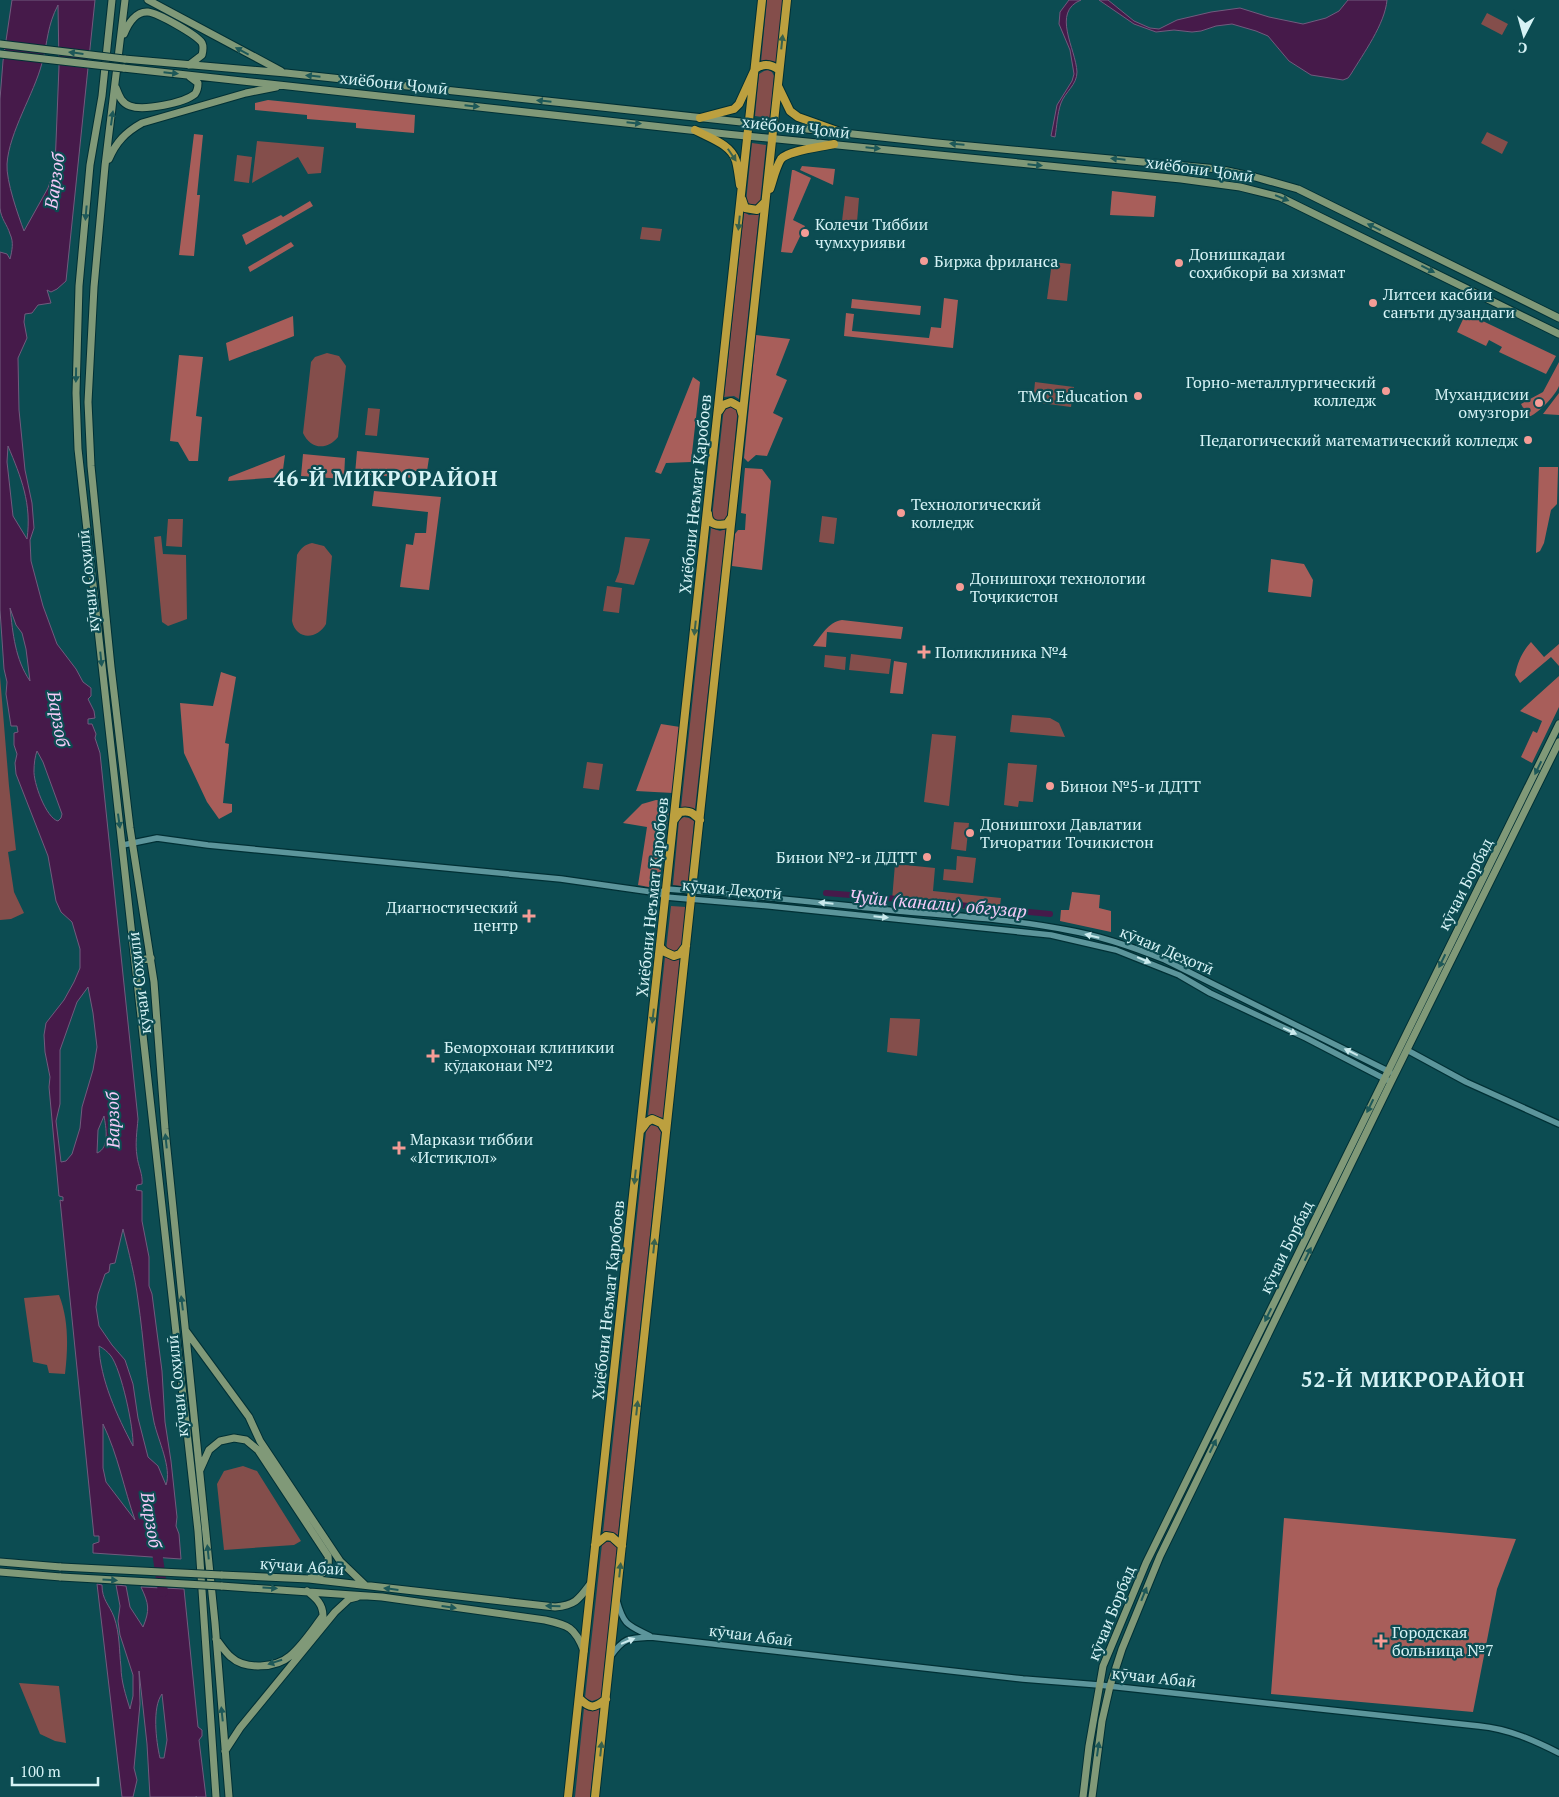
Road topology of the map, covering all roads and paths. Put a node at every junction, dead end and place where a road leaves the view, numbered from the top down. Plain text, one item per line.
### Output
1 (125, 0) edge
2 (148, 0) edge
3 (762, 0) edge
4 (787, 0) edge
5 (112, 3) edge
6 (121, 40) junction
7 (0, 44) edge
8 (0, 54) edge
9 (188, 65) junction
10 (755, 70) junction
11 (779, 70) junction
12 (286, 73) junction
13 (188, 75) junction
14 (778, 85) junction
15 (284, 86) junction
16 (116, 87) junction
17 (564, 103) junction
18 (591, 106) junction
19 (562, 115) junction
20 (590, 118) junction
21 (700, 118) junction
22 (749, 123) junction
23 (773, 125) junction
24 (695, 130) junction
25 (840, 132) junction
26 (748, 136) junction
27 (772, 138) junction
28 (834, 144) junction
29 (105, 166) junction
30 (741, 198) junction
31 (766, 201) junction
32 (1405, 241) junction
33 (1397, 254) junction
34 (79, 286) junction
35 (94, 287) junction
36 (1559, 318) edge
37 (1559, 334) edge
38 (718, 412) junction
39 (743, 416) junction
40 (708, 510) junction
41 (732, 517) junction
42 (1559, 724) edge
43 (1559, 742) edge
44 (674, 820) junction
45 (700, 820) junction
46 (133, 842) junction
47 (123, 845) junction
48 (692, 890) junction
49 (664, 893) junction
50 (691, 899) junction
51 (686, 946) junction
52 (661, 948) junction
53 (151, 958) junction
54 (136, 961) junction
55 (1407, 1050) junction
56 (1387, 1070) junction
57 (1394, 1074) junction
58 (1384, 1078) junction
59 (1391, 1082) junction
60 (1559, 1124) edge
61 (640, 1130) junction
62 (666, 1131) junction
63 (185, 1330) junction
64 (199, 1470) junction
65 (595, 1545) junction
66 (622, 1546) junction
67 (0, 1562) edge
68 (0, 1572) edge
69 (309, 1579) junction
70 (591, 1583) junction
71 (365, 1585) junction
72 (306, 1590) junction
73 (362, 1596) junction
74 (616, 1599) junction
75 (652, 1637) junction
76 (216, 1639) junction
77 (584, 1651) junction
78 (610, 1657) junction
79 (1099, 1685) junction
80 (1110, 1686) junction
81 (579, 1698) junction
82 (606, 1699) junction
83 (225, 1751) junction
84 (1559, 1753) edge
85 (216, 1797) edge
86 (229, 1797) edge
87 (568, 1797) edge
88 (595, 1797) edge
89 (1083, 1797) edge
90 (1092, 1797) edge

1 - 6 main road, кӯчаи Соҳилӣ
12 -> 2 main road
3 - 10 highway, Хиёбони Неъмат Қаробоев
11 -> 4 highway
5 -> 34 main road
6 - 9 main road
6 - 16 main road, кӯчаи Соҳилӣ
9 -> 7 main road, хиёбони Ҷомӣ, bridge
8 -> 13 main road, хиёбони Ҷомӣ, bridge
9 - 12 main road, хиёбони Ҷомӣ
10 - 11 highway
10 - 21 highway
10 - 22 highway, Хиёбони Неъмат Қаробоев
11 - 14 highway
17 -> 12 main road, хиёбони Ҷомӣ
13 - 15 main road, хиёбони Ҷомӣ
13 - 16 main road
14 - 23 highway
14 - 25 highway
15 -> 19 main road, хиёбони Ҷомӣ
15 - 29 main road
29 -> 16 main road, кӯчаи Соҳилӣ
17 - 18 main road, хиёбони Ҷомӣ
17 - 19 main road
18 - 20 main road
18 - 21 main road, хиёбони Ҷомӣ
19 - 20 main road, хиёбони Ҷомӣ
20 -> 24 main road, хиёбони Ҷомӣ
21 - 22 main road, хиёбони Ҷомӣ
22 - 23 main road, хиёбони Ҷомӣ
22 - 26 highway, Хиёбони Неъмат Қаробоев
23 - 25 main road, хиёбони Ҷомӣ
23 - 27 highway
24 - 26 main road, хиёбони Ҷомӣ
24 -> 30 highway
32 -> 25 main road, хиёбони Ҷомӣ
26 - 27 main road, хиёбони Ҷомӣ
26 - 30 highway, Хиёбони Неъмат Қаробоев
27 - 28 main road, хиёбони Ҷомӣ
27 - 31 highway
28 - 31 highway
28 -> 33 main road, хиёбони Ҷомӣ
29 - 35 main road, кӯчаи Соҳилӣ
30 - 31 highway
30 -> 38 highway, Хиёбони Неъмат Қаробоев
31 - 39 highway
32 - 33 main road
32 - 36 main road, хиёбони Ҷомӣ
33 -> 37 main road, хиёбони Ҷомӣ
34 - 35 main road
34 -> 47 main road
35 - 46 main road, кӯчаи Соҳилӣ
38 - 39 highway
38 - 40 highway, Хиёбони Неъмат Қаробоев
39 - 41 highway
40 - 41 highway
40 -> 44 highway, Хиёбони Неъмат Қаробоев
41 - 45 highway
42 -> 56 main road, кӯчаи Борбад
43 - 55 main road, кӯчаи Борбад
44 - 45 highway
44 - 49 highway, Хиёбони Неъмат Қаробоев
45 - 48 highway
46 - 47 street
46 - 49 street
46 - 53 main road, кӯчаи Соҳилӣ
47 - 54 main road
48 - 49 street, кӯчаи Деҳотӣ
48 - 50 highway
56 -> 48 street, кӯчаи Деҳотӣ
49 - 50 street, кӯчаи Деҳотӣ
49 - 52 highway, Хиёбони Неъмат Қаробоев
50 - 51 highway
50 -> 58 street, кӯчаи Деҳотӣ
51 - 52 highway
51 - 62 highway
52 -> 61 highway, Хиёбони Неъмат Қаробоев
53 - 54 main road
63 -> 53 main road, кӯчаи Соҳилӣ
54 - 85 main road
55 - 57 main road, кӯчаи Борбад
55 - 60 street
56 - 57 street, кӯчаи Деҳотӣ
56 - 58 main road, кӯчаи Борбад
57 - 59 main road, кӯчаи Борбад
58 - 59 street, кӯчаи Деҳотӣ
58 -> 79 main road, кӯчаи Борбад
80 -> 59 main road, кӯчаи Борбад
61 - 62 highway
61 -> 65 highway, Хиёбони Неъмат Қаробоев
66 -> 62 highway
63 - 64 main road, кӯчаи Соҳилӣ
63 - 71 main road
64 - 69 main road
76 -> 64 main road, кӯчаи Соҳилӣ
65 - 66 highway
65 - 70 highway, Хиёбони Неъмат Қаробоев
74 -> 66 highway
67 - 69 main road, кӯчаи Абаӣ, bridge
68 -> 72 main road, кӯчаи Абаӣ, bridge
69 - 71 main road, кӯчаи Абаӣ
70 -> 71 main road, кӯчаи Абаӣ
70 - 77 highway, Хиёбони Неъмат Қаробоев
72 - 73 main road, кӯчаи Абаӣ
72 -> 76 main road
73 -> 77 main road, кӯчаи Абаӣ
73 - 83 main road
74 - 75 street, кӯчаи Абаӣ
74 - 78 highway
78 -> 75 street, кӯчаи Абаӣ
75 - 79 street, кӯчаи Абаӣ
83 -> 76 main road, кӯчаи Соҳилӣ
77 - 81 highway, Хиёбони Неъмат Қаробоев
78 - 82 highway
79 - 80 street, кӯчаи Абаӣ
79 - 89 main road, кӯчаи Борбад
80 - 84 street, кӯчаи Абаӣ
90 -> 80 main road, кӯчаи Борбад
81 - 82 highway
81 - 87 highway, Хиёбони Неъмат Қаробоев
88 -> 82 highway
83 - 86 main road, кӯчаи Соҳилӣ

